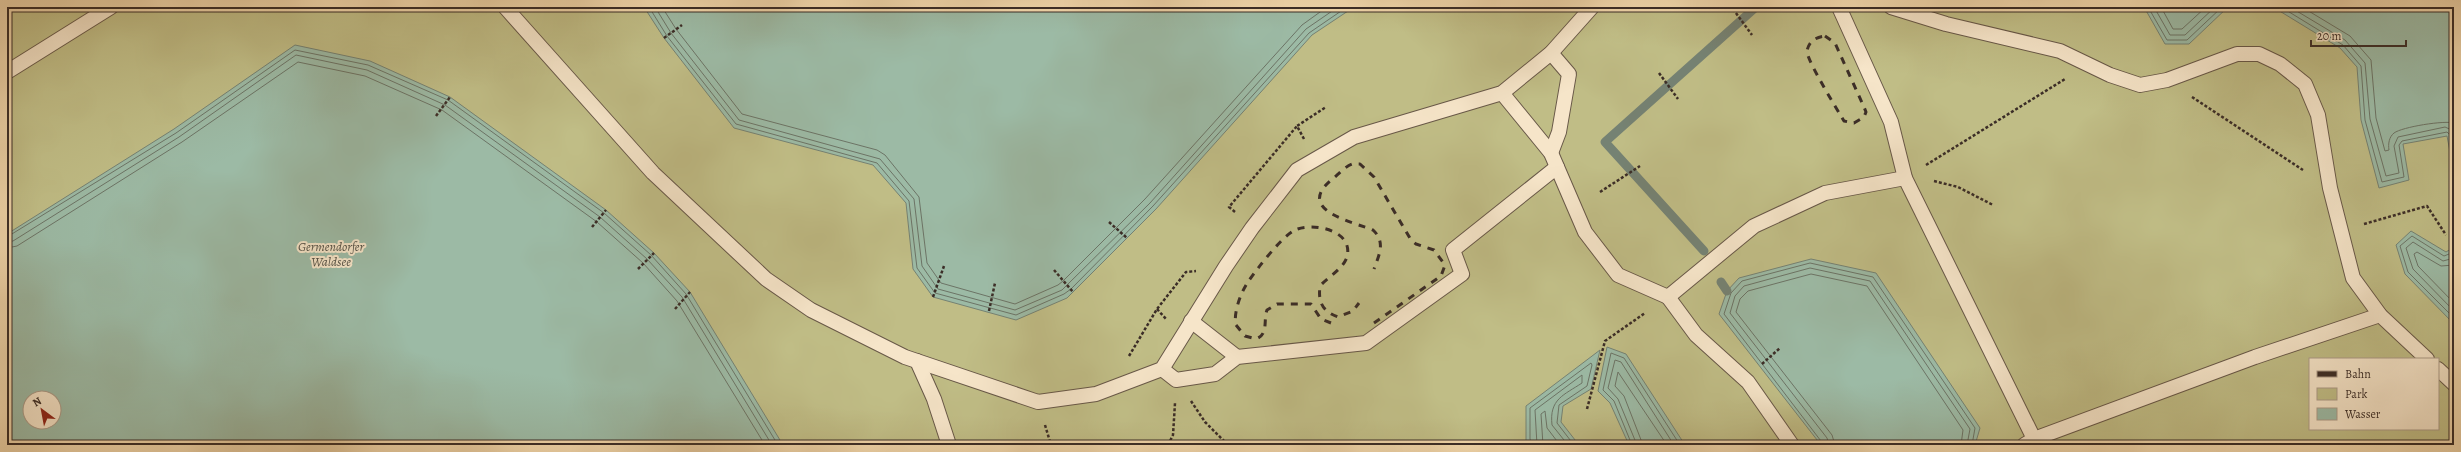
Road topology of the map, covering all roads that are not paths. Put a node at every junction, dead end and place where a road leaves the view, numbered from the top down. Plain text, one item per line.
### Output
1 (111, 7) edge
2 (505, 7) edge
3 (1592, 7) edge
4 (1839, 7) edge
5 (1891, 7) edge
6 (1551, 53) junction
7 (7, 72) edge
8 (1502, 93) junction
9 (1551, 153) junction
10 (1557, 168) junction
11 (1905, 178) junction
12 (1668, 297) junction
13 (2380, 315) junction
14 (1191, 321) junction
15 (1237, 356) junction
16 (2426, 358) edge
17 (918, 361) junction
18 (1162, 369) junction
19 (2439, 370) edge
20 (2454, 384) edge
21 (2031, 443) edge
22 (949, 445) edge
23 (1792, 445) edge

1 - 7 lane
2 - 17 lane
3 - 6 lane
4 - 11 lane
5 - 13 lane
6 - 8 lane
6 - 9 lane
8 - 9 lane
8 - 14 lane
9 - 10 lane
10 - 12 lane
10 - 15 lane
11 - 12 lane
11 - 21 lane
12 - 23 lane
13 - 16 lane
13 - 21 lane
14 - 15 lane
14 - 18 lane
15 - 18 lane
17 - 18 lane
17 - 22 lane
19 - 20 lane

